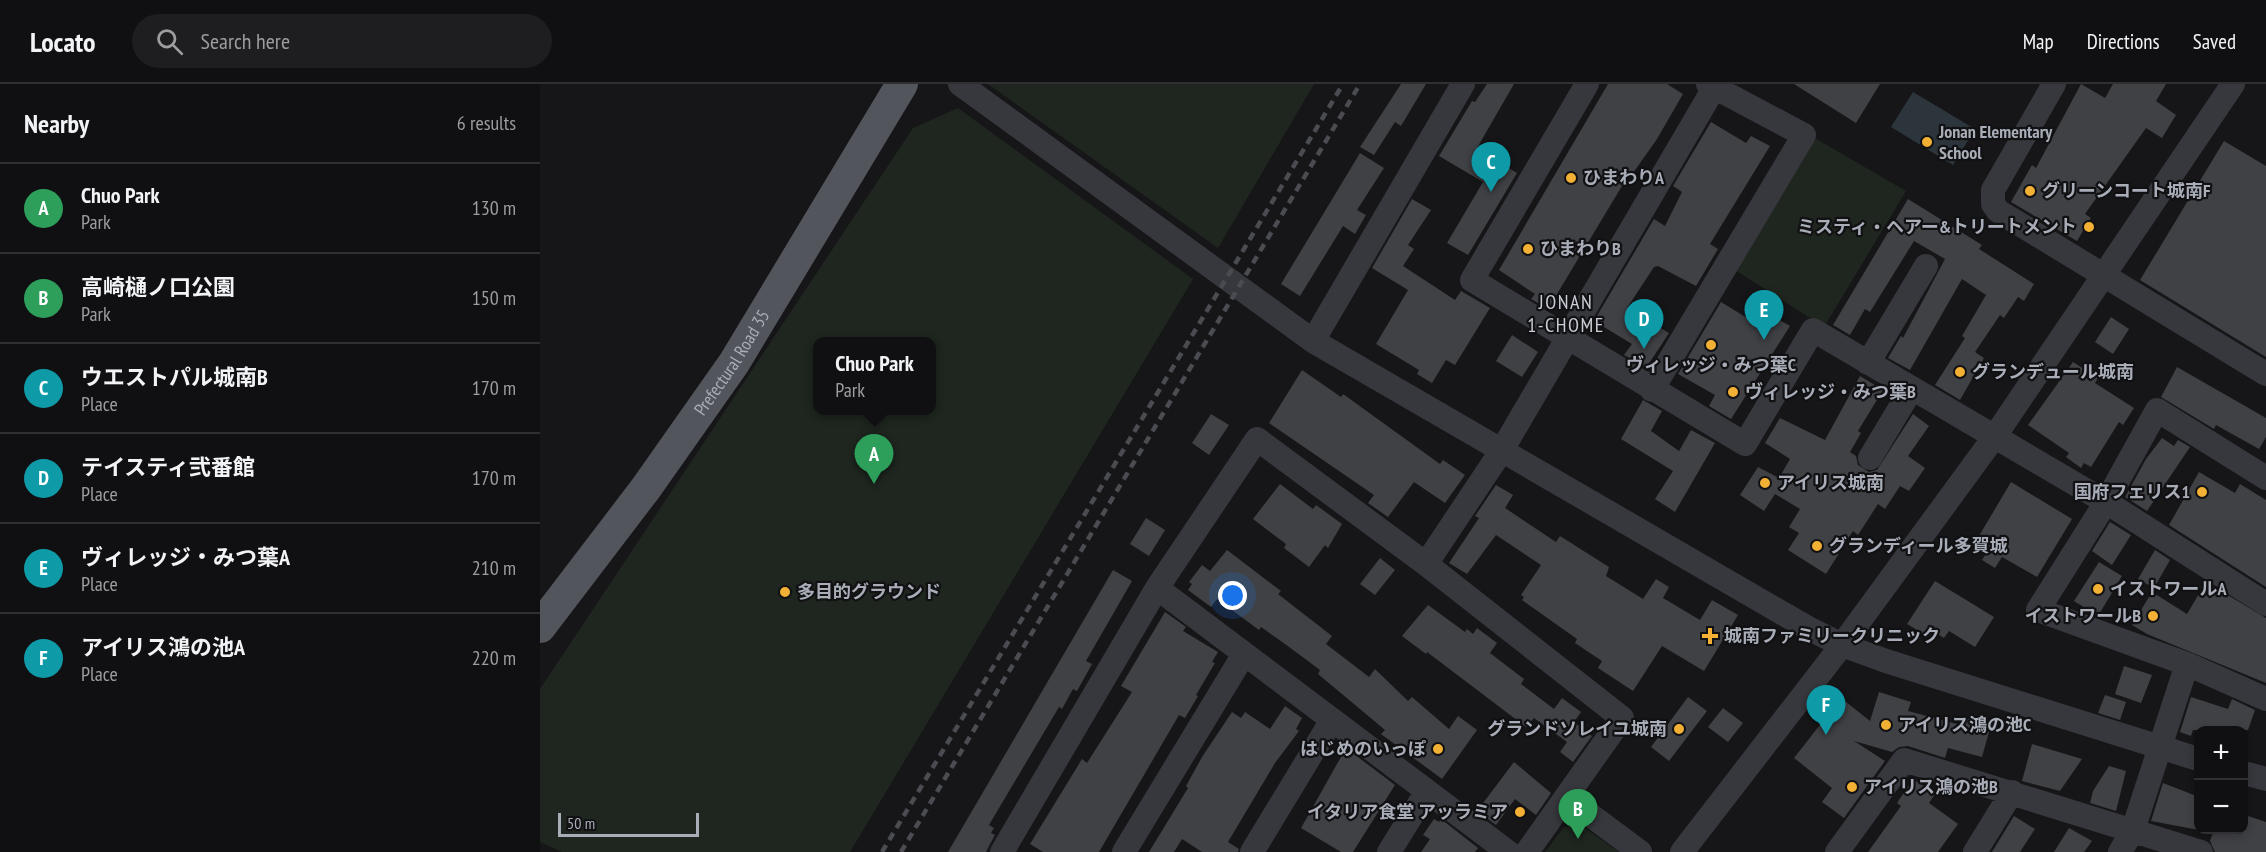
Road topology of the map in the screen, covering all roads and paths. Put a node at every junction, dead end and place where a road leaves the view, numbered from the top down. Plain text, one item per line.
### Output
1 (902, 84) edge
2 (960, 84) edge
3 (1463, 84) edge
4 (1587, 84) edge
5 (2054, 84) edge
6 (2233, 84) edge
7 (1711, 86) edge
8 (1926, 266) dead end
9 (2102, 275) junction
10 (1566, 339) junction
11 (1313, 341) junction
12 (1868, 363) junction
13 (2266, 374) edge
14 (1912, 388) junction
15 (1652, 390) junction
16 (1995, 436) junction
17 (1502, 450) junction
18 (1870, 458) dead end
19 (2266, 478) edge
20 (2106, 502) junction
21 (1426, 564) junction
22 (1157, 588) junction
23 (2266, 604) edge
24 (540, 627) edge
25 (1842, 645) junction
26 (1244, 654) junction
27 (2187, 664) junction
28 (2266, 699) edge
29 (1332, 720) junction
30 (2160, 748) junction
31 (2194, 758) edge
32 (2248, 773) edge
33 (2266, 779) edge
34 (1427, 791) junction
35 (2012, 792) junction
36 (1566, 797) junction
37 (2133, 830) junction
38 (1002, 852) edge
39 (1124, 852) edge
40 (1252, 852) edge
41 (1389, 852) edge
42 (1508, 852) edge
43 (1527, 852) edge
44 (1640, 852) edge
45 (1682, 852) edge
46 (1837, 852) edge
47 (1975, 852) edge
48 (2120, 852) edge
49 (2201, 852) edge

1 - 24 main road, Prefectural Road 35
2 - 11 street
3 - 11 street
4 - 10 street
5 - 9 street
6 - 9 street
7 - 10 street
7 - 15 street
8 - 12 street
9 - 13 street
9 - 16 street
10 - 15 street
10 - 17 street
11 - 17 street
12 - 14 street
12 - 15 street
14 - 16 street
14 - 18 street
16 - 20 street
16 - 25 street
17 - 21 street
17 - 25 street
19 - 20 street
20 - 23 street
20 - 27 street
21 - 22 street
21 - 36 street
22 - 26 street
22 - 38 street
25 - 30 street
25 - 45 street
26 - 29 street
26 - 39 street
27 - 28 street
27 - 30 street
29 - 34 street
29 - 40 street
30 - 31 street
30 - 37 street
32 - 33 street
34 - 41 street
34 - 42 street
35 - 37 street
35 - 46 street
35 - 47 street
36 - 43 street
36 - 44 street
37 - 48 street
37 - 49 street

